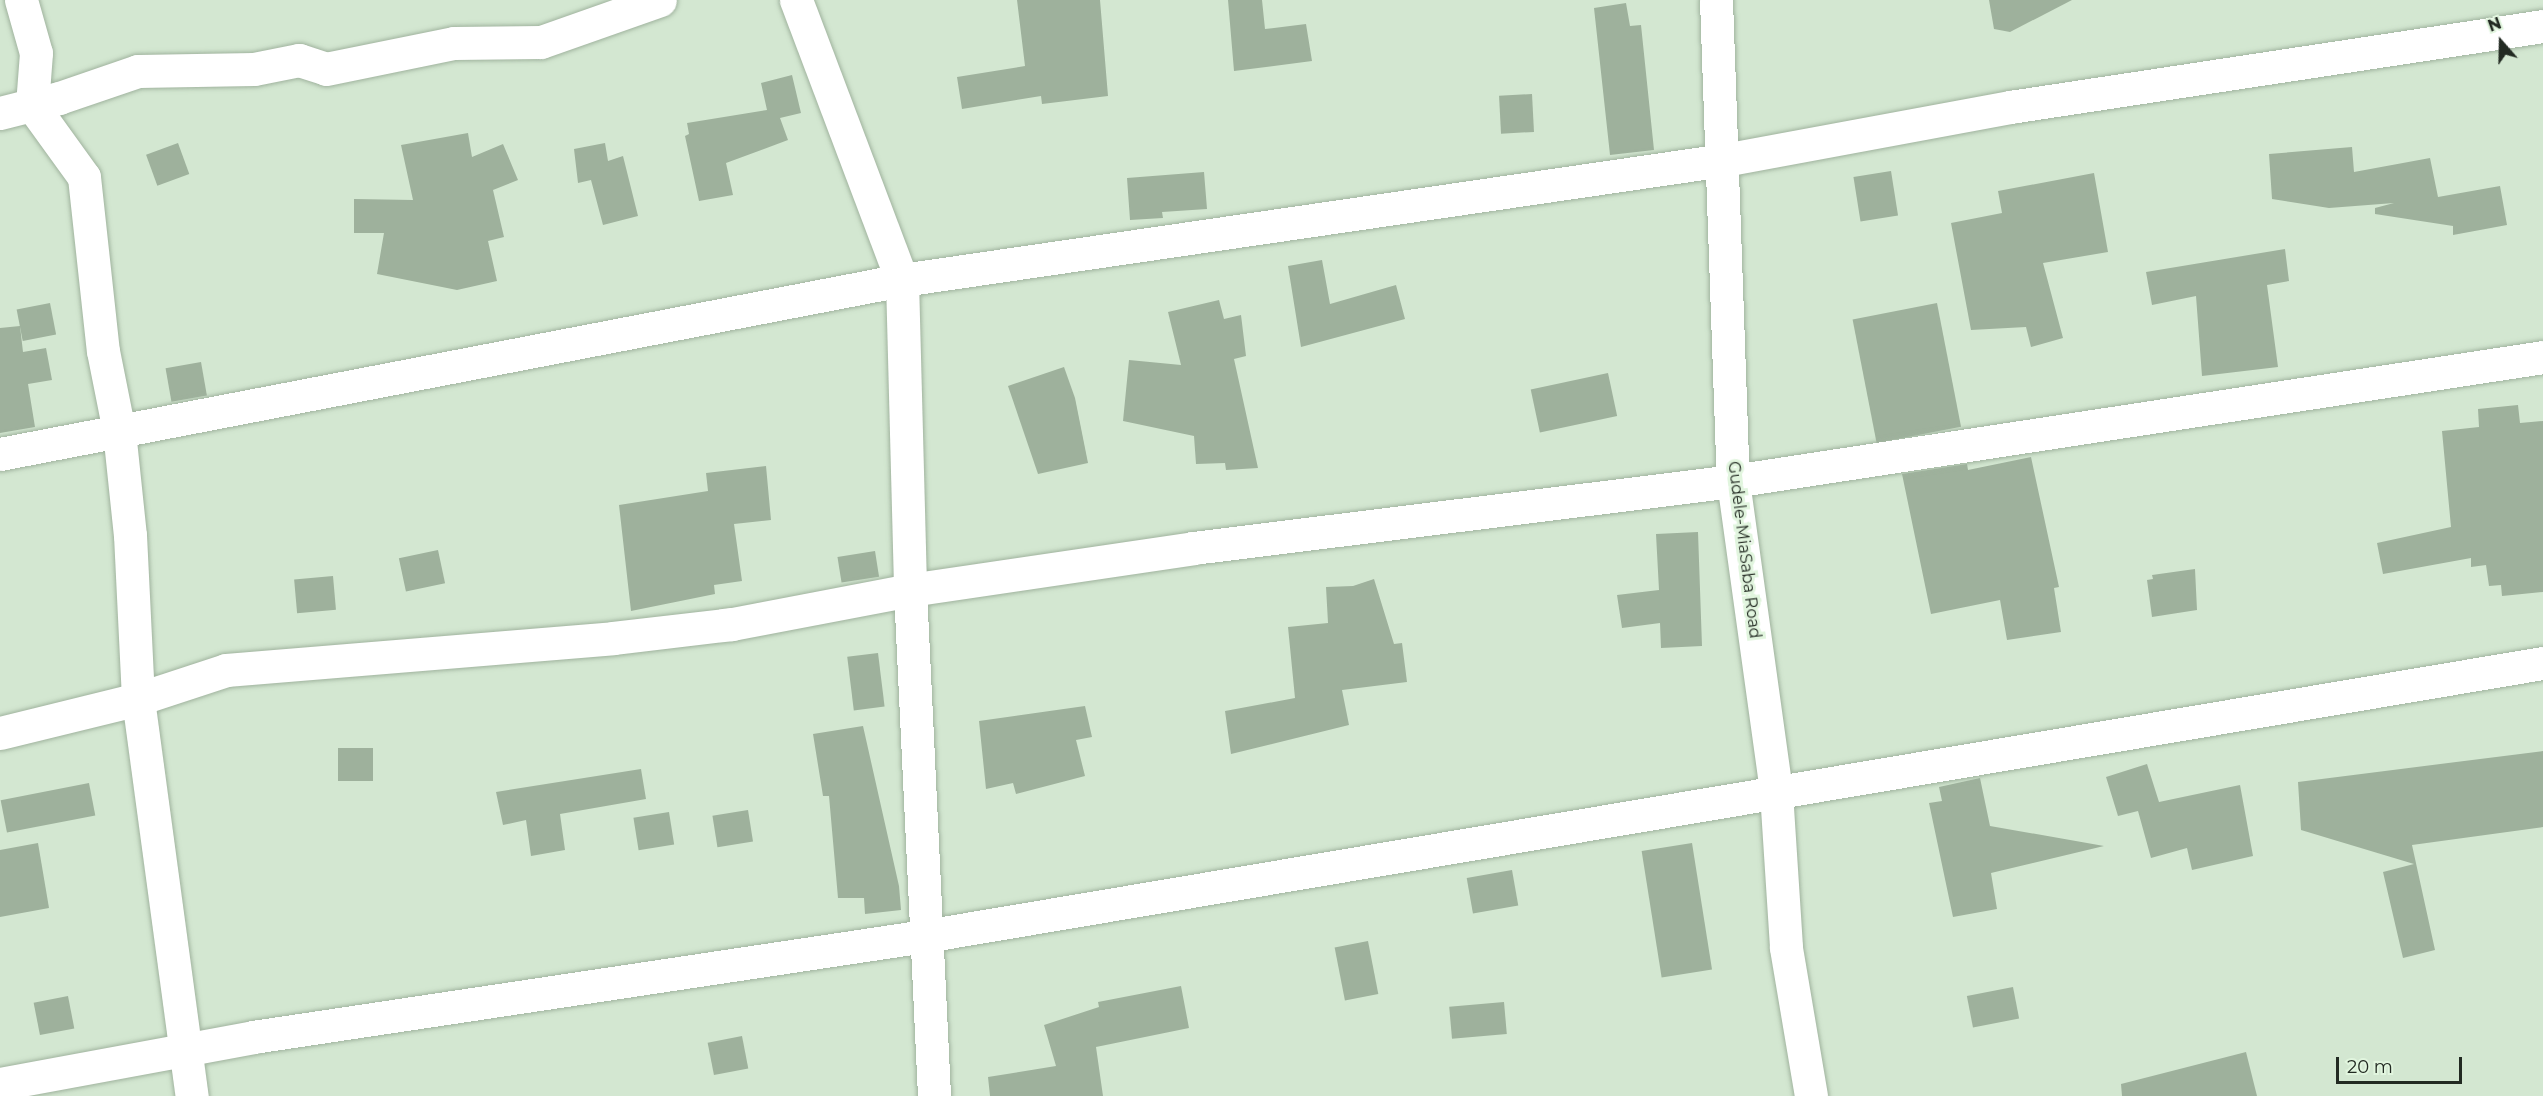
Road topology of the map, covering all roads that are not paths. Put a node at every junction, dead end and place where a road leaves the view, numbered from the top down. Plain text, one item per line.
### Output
1 (21, 0) edge
2 (660, 0) edge
3 (796, 0) edge
4 (1716, 0) edge
5 (2543, 26) edge
6 (32, 105) junction
7 (0, 113) edge
8 (1724, 160) junction
9 (902, 280) junction
10 (2543, 357) edge
11 (119, 430) junction
12 (0, 454) edge
13 (1732, 481) junction
14 (910, 591) junction
15 (2543, 663) edge
16 (138, 699) junction
17 (0, 733) edge
18 (1776, 792) junction
19 (925, 936) junction
20 (185, 1049) junction
21 (0, 1084) edge
22 (192, 1096) edge
23 (934, 1096) edge
24 (1811, 1096) edge

1 - 6 street
2 - 6 street
3 - 9 street
4 - 8 street, Gudele-MiaSaba Road
5 - 8 street
6 - 7 street
6 - 11 street
8 - 9 street
8 - 13 street, Gudele-MiaSaba Road
9 - 11 street
9 - 14 street
10 - 13 street
11 - 12 street
11 - 16 street
13 - 14 street
13 - 18 street, Gudele-MiaSaba Road
14 - 16 street
14 - 19 street
15 - 18 street
16 - 17 street
16 - 20 street
18 - 19 street
18 - 24 street, Gudele-MiaSaba Road
19 - 20 street
19 - 23 street
20 - 21 street
20 - 22 street

